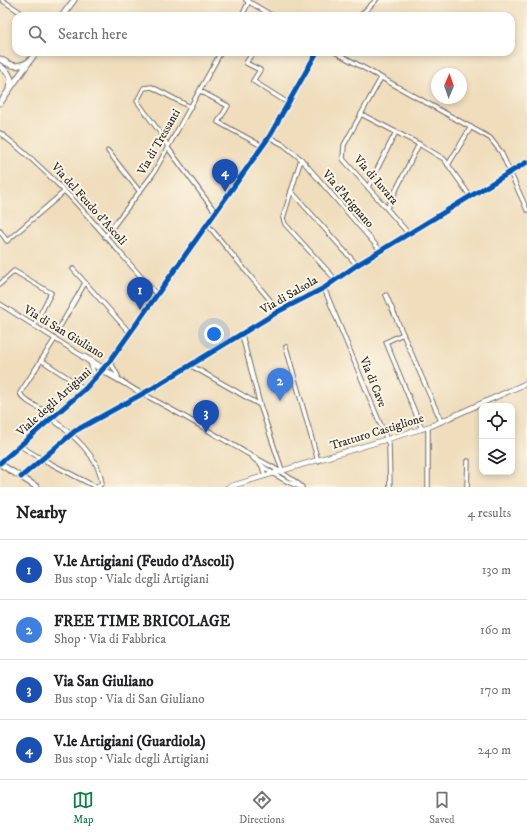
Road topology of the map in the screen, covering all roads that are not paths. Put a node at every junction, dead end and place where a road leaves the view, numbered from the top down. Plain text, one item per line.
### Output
1 (2, 0) edge
2 (74, 0) edge
3 (376, 0) edge
4 (248, 1) edge
5 (20, 12) edge
6 (65, 12) edge
7 (244, 12) edge
8 (266, 12) edge
9 (364, 12) edge
10 (33, 56) edge
11 (220, 56) edge
12 (250, 56) edge
13 (315, 56) edge
14 (342, 56) edge
15 (0, 59) edge
16 (30, 60) junction
17 (0, 66) edge
18 (381, 78) junction
19 (200, 91) junction
20 (6, 94) junction
21 (0, 103) edge
22 (288, 104) junction
23 (190, 107) junction
24 (361, 114) junction
25 (471, 127) junction
26 (396, 132) junction
27 (0, 133) edge
28 (268, 138) junction
29 (419, 144) junction
30 (262, 146) junction
31 (168, 148) junction
32 (108, 151) dead end
33 (301, 159) junction
34 (527, 162) edge
35 (448, 165) junction
36 (510, 172) junction
37 (368, 186) junction
38 (291, 190) junction
39 (64, 191) junction
40 (140, 192) junction
41 (470, 196) junction
42 (387, 208) junction
43 (527, 210) edge
44 (216, 213) junction
45 (208, 224) junction
46 (0, 231) edge
47 (409, 234) junction
48 (105, 237) junction
49 (381, 251) junction
50 (357, 265) junction
51 (73, 269) dead end
52 (335, 279) junction
53 (86, 283) junction
54 (0, 284) edge
55 (324, 288) junction
56 (157, 295) junction
57 (386, 295) dead end
58 (0, 304) edge
59 (279, 311) junction
60 (34, 326) junction
61 (58, 330) dead end
62 (130, 333) junction
63 (403, 334) junction
64 (242, 335) junction
65 (54, 339) junction
66 (286, 347) dead end
67 (79, 354) junction
68 (41, 360) junction
69 (110, 360) junction
70 (91, 364) junction
71 (190, 365) junction
72 (103, 370) junction
73 (96, 378) junction
74 (120, 378) junction
75 (527, 384) edge
76 (128, 385) junction
77 (85, 389) junction
78 (142, 393) junction
79 (260, 405) junction
80 (53, 418) junction
81 (441, 421) junction
82 (428, 427) junction
83 (422, 429) junction
84 (71, 433) junction
85 (387, 440) junction
86 (20, 446) junction
87 (251, 455) junction
88 (42, 460) junction
89 (318, 461) junction
90 (468, 461) dead end
91 (0, 464) edge
92 (262, 466) junction
93 (289, 468) junction
94 (278, 471) junction
95 (265, 476) junction
96 (289, 477) junction
97 (21, 478) junction
98 (37, 487) edge
99 (97, 487) edge
100 (228, 487) edge
101 (302, 487) edge
102 (390, 487) edge
103 (428, 487) edge
104 (467, 487) edge

1 - 5 street
2 - 6 main road
3 - 9 street
4 - 7 street
4 - 8 street
10 - 16 main road
11 - 19 street, Via di Tressanti
12 - 22 street
13 - 22 street, Viale degli Artigiani
14 - 18 street
15 - 16 main road
16 - 20 main road
17 - 20 main road
18 - 24 street, Via di Iuvara
18 - 25 street
19 - 23 street, Via di Tressanti
19 - 30 street
20 - 21 main road
22 - 28 street, Viale degli Artigiani
23 - 31 street, Via di Tressanti
23 - 31 street
24 - 26 street
24 - 37 street, Via di Iuvara
25 - 35 street
25 - 36 street
26 - 29 street
26 - 37 street
27 - 39 street, Via del Feudo d'Ascoli
28 - 30 street, Viale degli Artigiani
28 - 33 street, Via d'Arignano
29 - 35 street
29 - 42 street
30 - 44 street, Viale degli Artigiani
31 - 40 street, Via di Tressanti
31 - 44 street
32 - 40 street
33 - 38 street
33 - 49 street, Via d'Arignano
34 - 36 street, Via di Salsola
35 - 41 street
36 - 41 street, Via di Salsola
36 - 43 street
37 - 42 street, Via di Iuvara
38 - 50 street
38 - 52 street
39 - 46 street
39 - 48 street, Via del Feudo d'Ascoli
40 - 48 street, Via di Tressanti
41 - 47 street, Via di Salsola
42 - 47 street, Via di Iuvara
44 - 45 street, Viale degli Artigiani
45 - 56 street, Viale degli Artigiani
45 - 59 street, Via di Salsola
47 - 49 street, Via di Salsola
48 - 56 street, Via del Feudo d'Ascoli
49 - 50 street, Via di Salsola
50 - 52 street, Via di Salsola
51 - 53 street
52 - 55 street, Via di Salsola
53 - 61 street
53 - 62 street
54 - 60 street
55 - 59 street, Via di Salsola
55 - 85 street, Via di Cave
56 - 62 street, Viale degli Artigiani
57 - 63 street
58 - 60 street, Via di San Giuliano
59 - 64 street, Via di Salsola
60 - 65 street, Via di San Giuliano
62 - 69 street, Viale degli Artigiani
63 - 81 street
63 - 83 street
64 - 71 street, Via di Salsola
64 - 79 street
65 - 67 street, Via di San Giuliano
65 - 68 street
66 - 89 street
67 - 70 street
67 - 72 street, Via di San Giuliano
68 - 77 street
68 - 80 street
69 - 72 street, Viale degli Artigiani
69 - 74 street
70 - 72 street
70 - 73 street
71 - 78 street, Via di Salsola
71 - 79 street
72 - 73 street, Viale degli Artigiani
72 - 74 street, Via di San Giuliano
72 - 76 street
73 - 77 street, Viale degli Artigiani
74 - 76 street, Via di San Giuliano
75 - 81 street, Tratturo Castiglione
76 - 78 street, Via di San Giuliano
77 - 80 street, Viale degli Artigiani
78 - 84 street, Via di Salsola
78 - 87 street, Via di San Giuliano
79 - 94 street
80 - 84 street
80 - 86 street, Viale degli Artigiani
81 - 82 street, Tratturo Castiglione
82 - 83 street, Tratturo Castiglione
82 - 103 street
83 - 85 street, Tratturo Castiglione
84 - 88 street, Via di Salsola
84 - 99 street
85 - 89 street, Tratturo Castiglione
85 - 102 street, Via di Cave
86 - 88 street
86 - 91 street, Viale degli Artigiani
87 - 92 street
87 - 94 street, Via di San Giuliano
88 - 97 street, Via di Salsola
88 - 99 street
89 - 93 street, Tratturo Castiglione
90 - 104 street
91 - 97 main road
92 - 94 street
92 - 95 street
93 - 94 street, Tratturo Castiglione
93 - 96 street
94 - 95 street, Tratturo Castiglione
94 - 96 street, Via di San Giuliano
94 - 101 street
95 - 100 street, Tratturo Castiglione
96 - 101 street, Via di San Giuliano
97 - 98 main road

